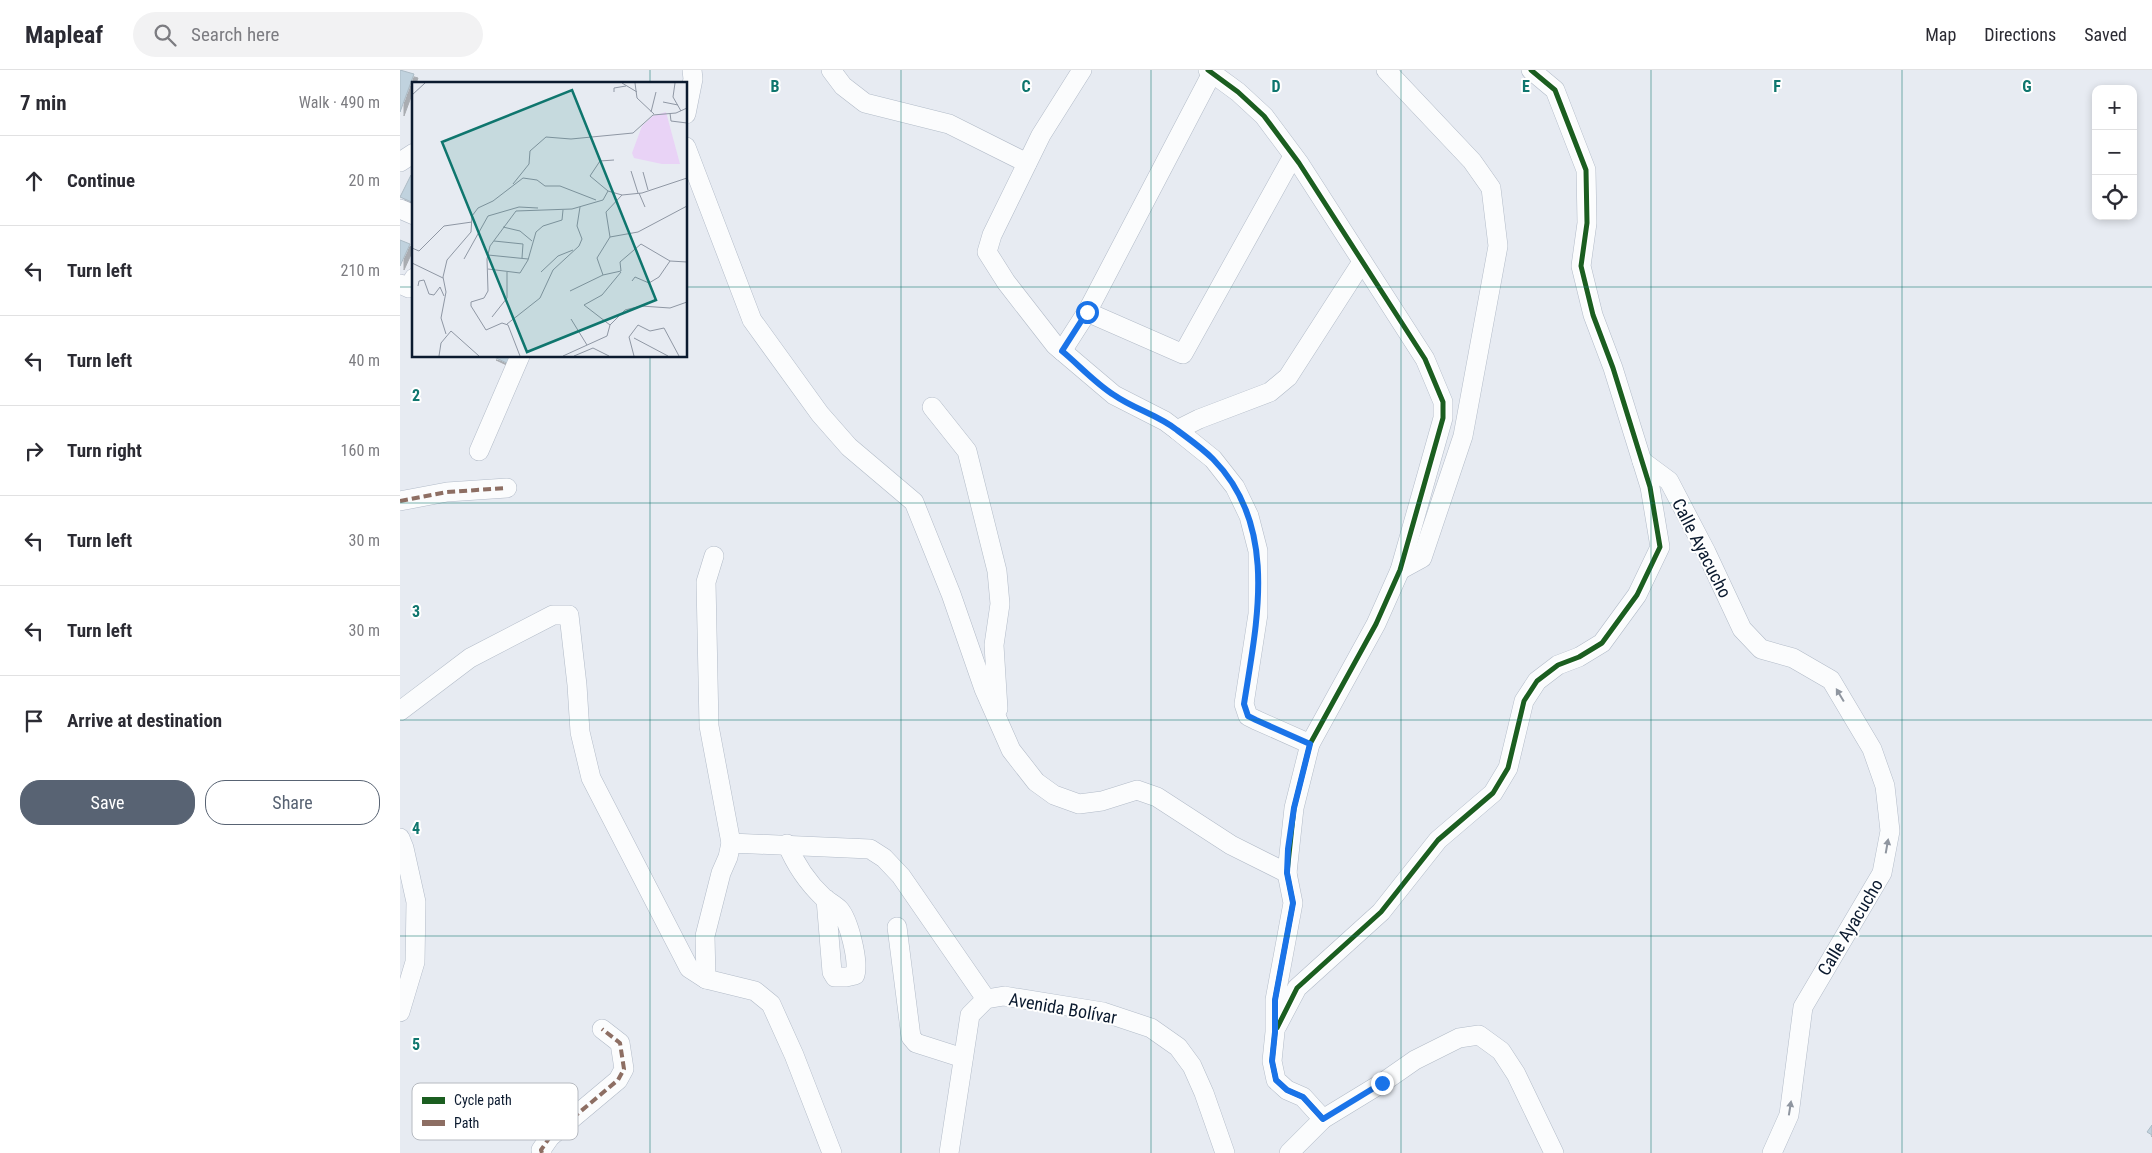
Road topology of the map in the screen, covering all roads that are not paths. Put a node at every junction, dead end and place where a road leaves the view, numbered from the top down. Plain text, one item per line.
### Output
1 (692, 70) edge
2 (1082, 70) edge
3 (1386, 70) edge
4 (1531, 70) edge
5 (837, 72) edge
6 (1210, 72) edge
7 (688, 104) edge
8 (688, 152) edge
9 (412, 154) edge
10 (1294, 156) junction
11 (400, 162) edge
12 (1027, 163) junction
13 (400, 209) edge
14 (412, 214) edge
15 (1362, 262) junction
16 (412, 283) edge
17 (400, 284) edge
18 (1087, 312) junction
19 (1062, 351) junction
20 (519, 358) edge
21 (932, 408) dead end
22 (1177, 430) junction
23 (478, 451) dead end
24 (1642, 461) junction
25 (508, 488) dead end
26 (400, 501) edge
27 (714, 556) dead end
28 (1400, 570) junction
29 (400, 711) edge
30 (999, 724) junction
31 (1310, 744) junction
32 (400, 838) edge
33 (731, 842) junction
34 (787, 844) junction
35 (1287, 873) junction
36 (826, 899) dead end
37 (897, 928) dead end
38 (706, 979) junction
39 (986, 999) junction
40 (400, 1012) edge
41 (602, 1030) dead end
42 (1275, 1032) junction
43 (964, 1058) junction
44 (578, 1114) edge
45 (1323, 1119) junction
46 (548, 1140) edge
47 (542, 1153) edge
48 (832, 1153) edge
49 (949, 1153) edge
50 (1226, 1153) edge
51 (1289, 1153) edge
52 (1554, 1153) edge
53 (1772, 1153) edge

1 - 7 street
2 - 12 street
3 - 28 street
4 - 24 street
5 - 12 street
6 - 10 street
6 - 18 street
8 - 30 street
9 - 11 street
10 - 15 street
10 - 18 street
12 - 19 street
13 - 14 street
15 - 22 street
15 - 28 street
16 - 17 street
18 - 19 street
19 - 22 street
20 - 23 street
21 - 30 street
22 - 31 street
24 - 42 street
53 -> 24 street, Calle Ayacucho
25 - 26 street
27 - 33 street
28 - 31 street
29 - 38 street
30 - 35 street
31 - 35 street
32 - 40 street
33 - 34 street
33 - 38 street
34 - 36 street
34 - 39 street
35 - 42 street
37 - 43 street
38 - 48 street
39 - 43 street, Avenida Bolívar
39 - 50 street, Avenida Bolívar
41 - 44 street
42 - 45 street
43 - 49 street, Avenida Bolívar
45 - 51 street
45 - 52 street
46 - 47 street

